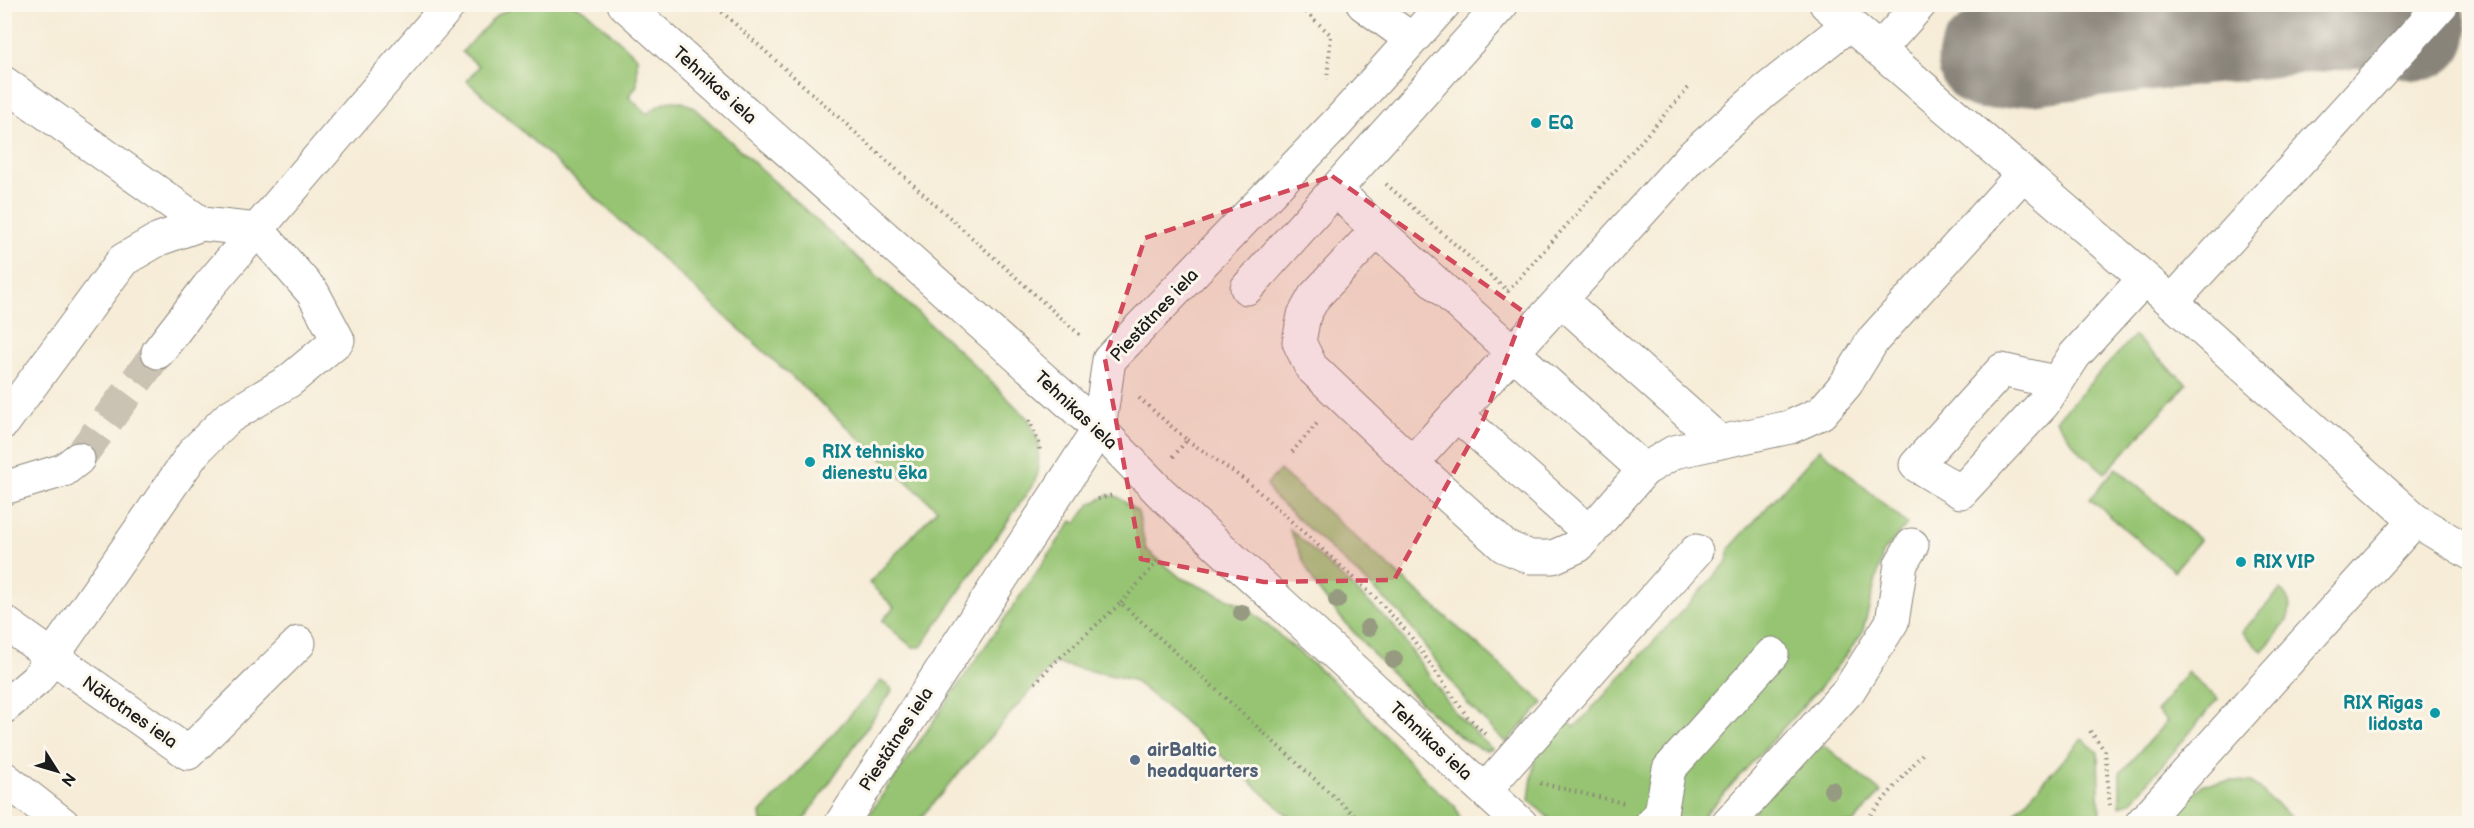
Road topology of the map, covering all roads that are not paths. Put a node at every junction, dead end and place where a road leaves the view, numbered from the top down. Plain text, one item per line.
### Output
1 (450, 4) edge
2 (624, 4) edge
3 (1363, 4) edge
4 (1444, 4) edge
5 (1502, 4) edge
6 (1920, 4) edge
7 (2442, 4) edge
8 (1838, 14) edge
9 (1411, 39) junction
10 (1879, 50) junction
11 (4, 83) edge
12 (2023, 174) junction
13 (1336, 190) junction
14 (202, 224) junction
15 (258, 230) junction
16 (1377, 230) junction
17 (2144, 279) junction
18 (1247, 288) dead end
19 (1561, 300) junction
20 (2172, 302) junction
21 (158, 352) tunnel mouth
22 (1512, 353) junction
23 (2055, 382) dead end
24 (1456, 414) junction
25 (4, 422) edge
26 (1099, 429) junction
27 (1720, 442) junction
28 (78, 459) tunnel mouth
29 (1412, 463) junction
30 (1644, 470) junction
31 (4, 488) edge
32 (2415, 519) junction
33 (1590, 533) junction
34 (1912, 545) dead end
35 (1696, 551) dead end
36 (2469, 553) edge
37 (4, 622) edge
38 (299, 643) dead end
39 (1772, 654) dead end
40 (52, 657) junction
41 (4, 707) edge
42 (4, 778) edge
43 (1485, 790) junction
44 (1656, 818) edge
45 (1510, 820) edge
46 (63, 824) edge
47 (841, 824) edge
48 (1728, 824) edge
49 (2141, 824) edge

1 - 15 street
2 - 26 street, Tehnikas iela
3 - 9 street
4 - 9 street, Piestātnes iela
5 - 13 street
6 - 10 street
7 - 20 street
8 - 10 street
8 - 19 street
9 - 26 street, Piestātnes iela
10 - 12 street
11 - 14 street
12 - 17 street
12 - 27 street
13 - 16 street
13 - 18 street
14 - 15 street
14 - 25 street
15 - 21 street
15 - 40 street
16 - 22 street
16 - 29 street
17 - 20 street
17 - 23 street
19 - 22 street
19 - 27 street
20 - 32 street
22 - 24 street
22 - 30 street
24 - 29 street
24 - 33 street
26 - 43 street, Tehnikas iela
26 - 47 street, Piestātnes iela
27 - 30 street
28 - 31 street
29 - 33 street
30 - 33 street
32 - 36 street
32 - 49 street
34 - 48 street
35 - 43 street
37 - 40 street, Nākotnes iela
38 - 40 street, Nākotnes iela
39 - 44 street
40 - 41 street
42 - 46 street
43 - 45 street, Tehnikas iela

